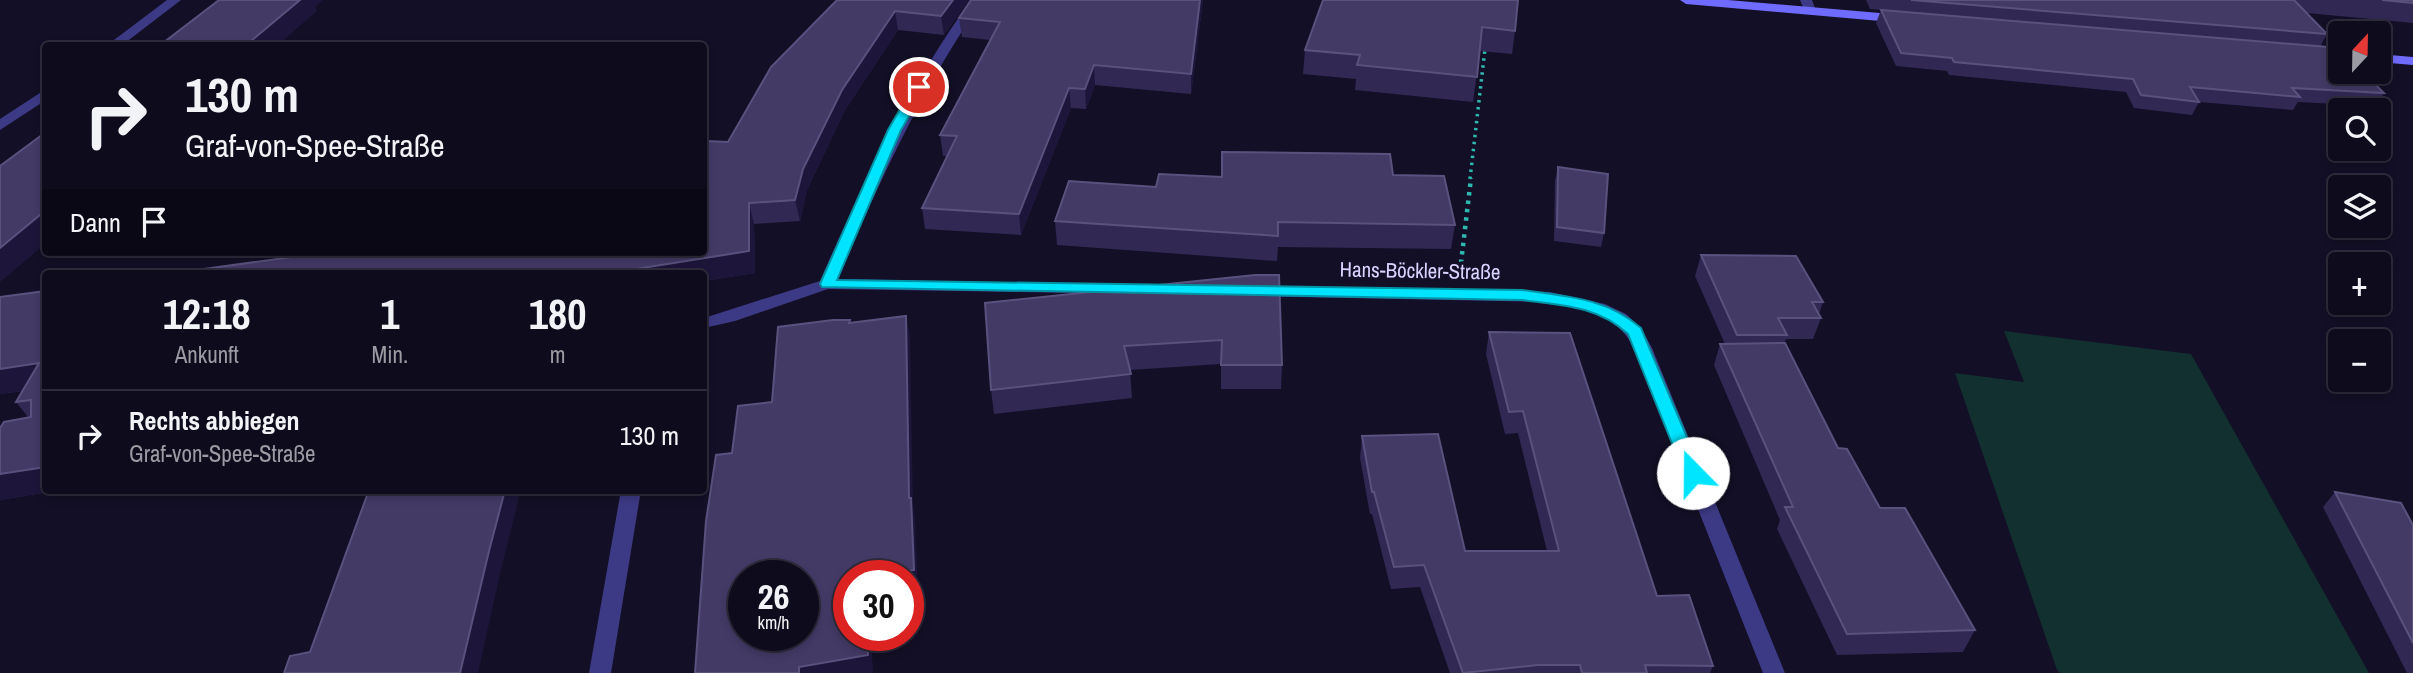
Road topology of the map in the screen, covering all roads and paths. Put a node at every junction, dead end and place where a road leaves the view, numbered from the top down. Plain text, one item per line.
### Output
1 (175, 0) edge
2 (977, 0) edge
3 (1686, 0) edge
4 (1808, 6) edge
5 (1922, 21) edge
6 (1486, 40) edge
7 (117, 42) edge
8 (2391, 59) edge
9 (2413, 61) edge
10 (42, 96) edge
11 (0, 126) edge
12 (827, 284) junction
13 (1157, 290) edge
14 (1239, 292) edge
15 (1457, 295) junction
16 (707, 322) edge
17 (630, 494) edge
18 (600, 673) edge
19 (1774, 673) edge

1 - 7 street
2 - 12 street
3 - 4 street
4 - 5 street
6 - 15 path
8 - 9 street
10 - 11 street
12 - 13 street
12 - 16 street
14 - 15 street, Hans-Böckler-Straße
15 - 19 street, Hans-Böckler-Straße
17 - 18 street

